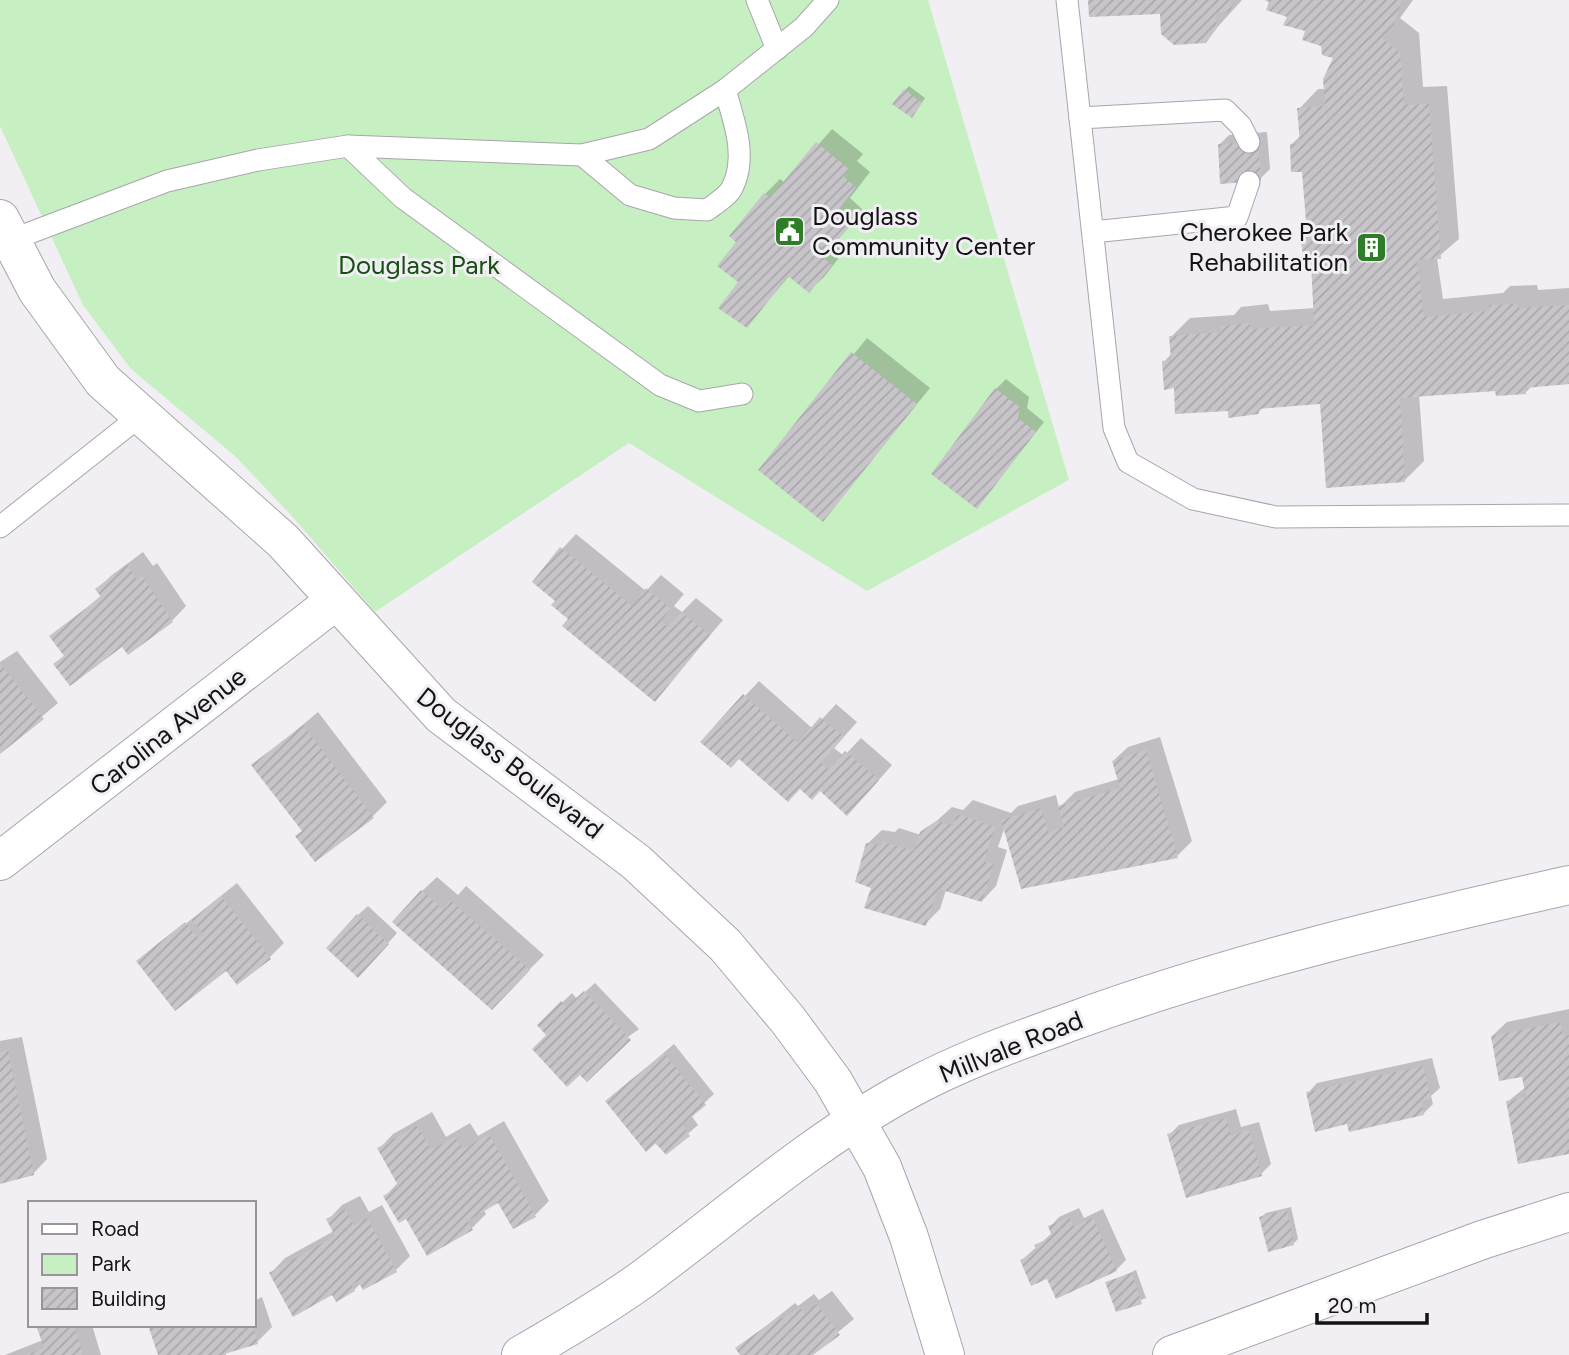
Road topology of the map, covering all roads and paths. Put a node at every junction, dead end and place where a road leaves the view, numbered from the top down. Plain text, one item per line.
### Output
1 (757, 0) edge
2 (828, 0) edge
3 (1067, 0) edge
4 (778, 48) junction
5 (725, 90) junction
6 (1080, 118) junction
7 (1249, 142) dead end
8 (348, 146) junction
9 (582, 155) junction
10 (1249, 182) dead end
11 (5, 229) edge
12 (1093, 232) junction
13 (742, 394) dead end
14 (140, 416) junction
15 (1569, 515) edge
16 (0, 527) edge
17 (335, 601) junction
18 (0, 861) edge
19 (1569, 885) edge
20 (857, 1120) junction
21 (1569, 1212) edge
22 (521, 1355) edge
23 (945, 1355) edge
24 (1172, 1355) edge

1 - 4 lane
2 - 4 lane
3 - 6 lane
4 - 5 lane
5 - 9 lane
5 - 9 lane
6 - 7 lane
6 - 12 lane
8 - 9 lane
8 - 11 lane
8 - 13 lane
10 - 12 lane
11 - 14 street, Douglass Boulevard
12 - 15 lane
14 - 16 lane
14 - 17 street, Douglass Boulevard
17 - 18 street, Carolina Avenue
17 - 20 street, Douglass Boulevard
19 - 20 street, Millvale Road
20 - 22 street, Millvale Road
20 - 23 street, Douglass Boulevard
21 - 24 street

